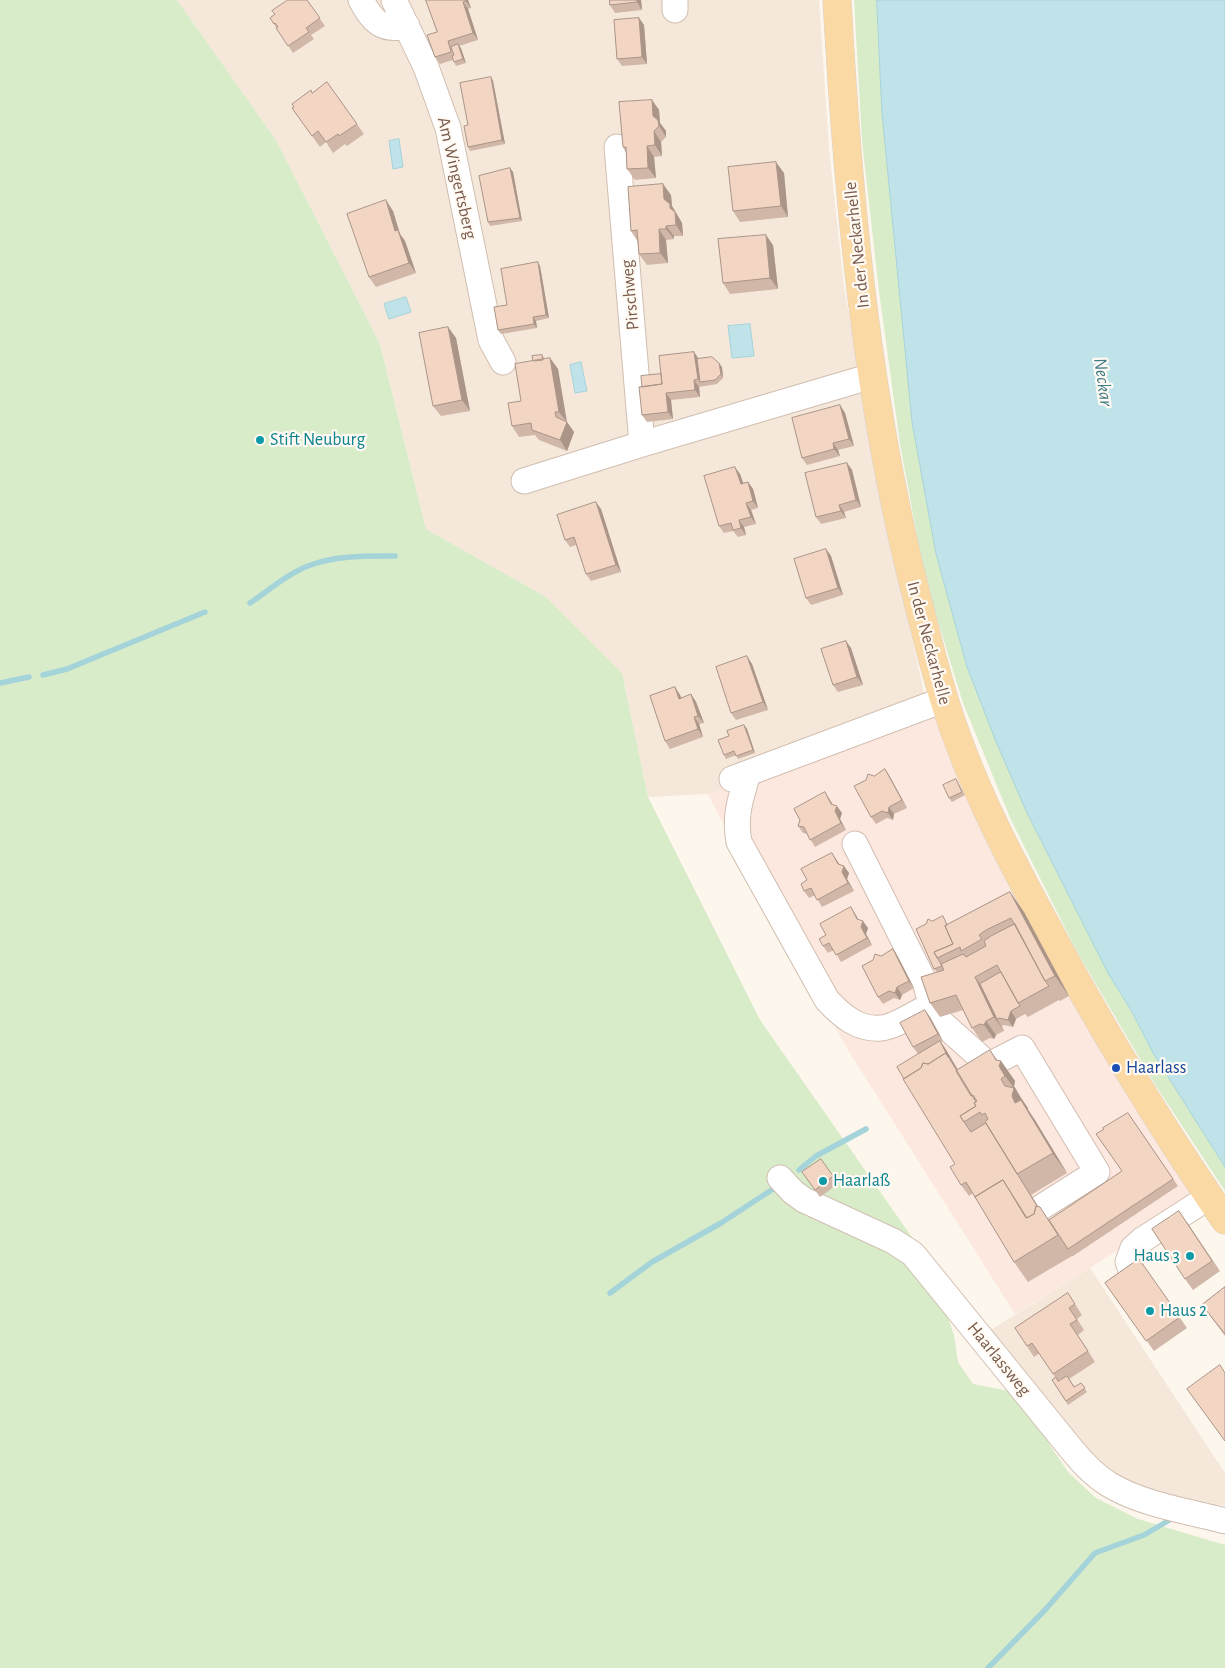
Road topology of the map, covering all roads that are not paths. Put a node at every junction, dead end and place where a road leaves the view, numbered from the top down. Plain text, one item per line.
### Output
1 (361, 0) edge
2 (394, 0) edge
3 (837, 0) edge
4 (407, 26) junction
5 (618, 146) dead end
6 (503, 362) dead end
7 (872, 376) junction
8 (642, 444) junction
9 (524, 481) dead end
10 (943, 700) junction
11 (855, 844) dead end
12 (931, 1005) junction
13 (780, 1178) dead end
14 (1209, 1197) junction
15 (1040, 1208) edge
16 (1225, 1220) edge
17 (1133, 1275) edge
18 (1225, 1521) edge

1 - 4 street
2 - 4 street, Am Wingertsberg
3 - 7 main road, In der Neckarhelle
4 - 6 street, Am Wingertsberg
5 - 8 street, Pirschweg
7 - 8 street
7 - 10 main road, In der Neckarhelle
8 - 9 street
10 - 12 street
10 - 14 main road, In der Neckarhelle
11 - 12 street
12 - 15 street
13 - 18 street, Haarlassweg
14 - 16 main road, In der Neckarhelle
14 - 17 street

